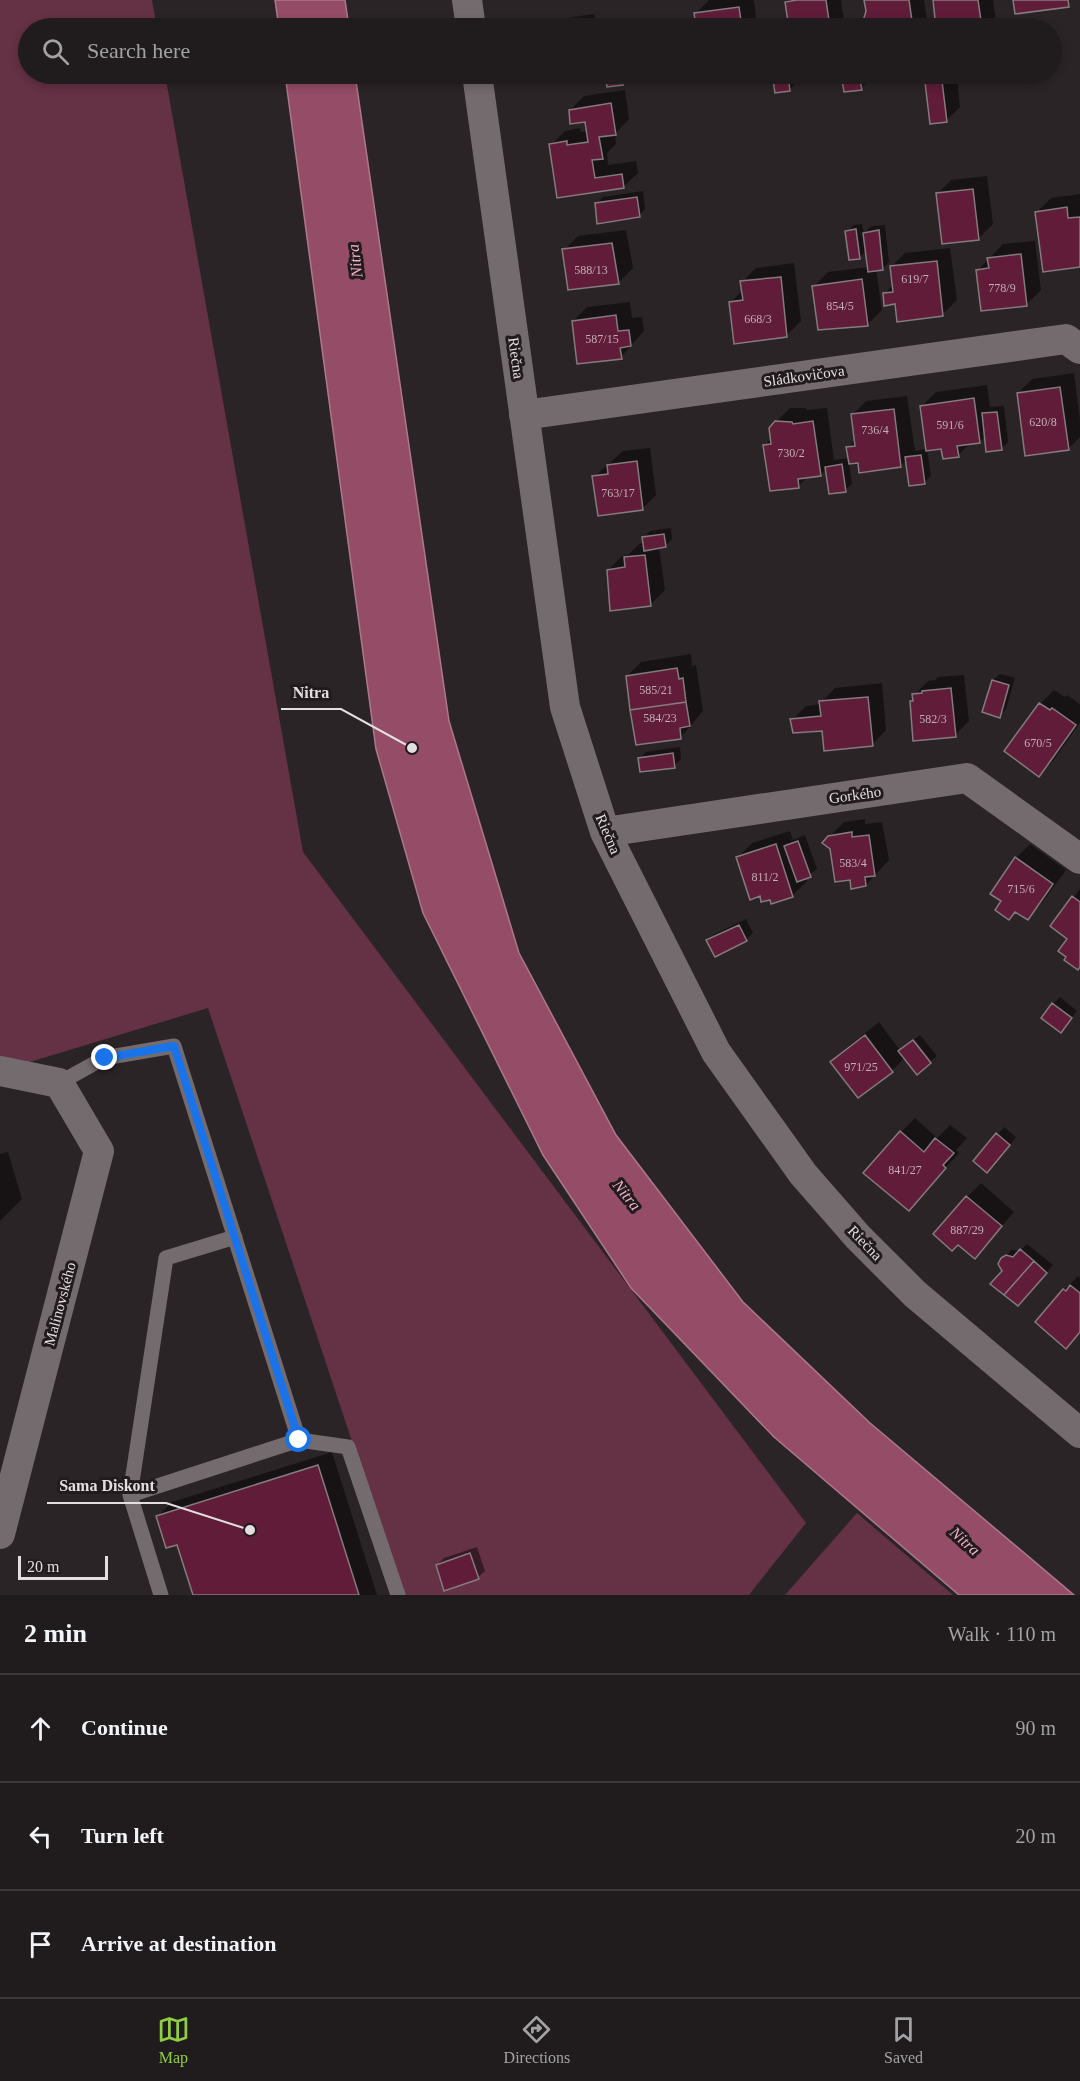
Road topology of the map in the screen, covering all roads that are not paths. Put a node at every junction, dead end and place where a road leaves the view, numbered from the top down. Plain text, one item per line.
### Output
1 (467, 0) edge
2 (470, 18) edge
3 (478, 84) edge
4 (1080, 349) edge
5 (524, 415) junction
6 (605, 832) junction
7 (1080, 859) edge
8 (0, 1071) edge
9 (59, 1083) junction
10 (235, 1237) junction
11 (1080, 1433) edge
12 (299, 1440) junction
13 (130, 1495) junction
14 (0, 1534) edge
15 (161, 1595) edge
16 (398, 1595) edge

1 - 2 street
3 - 5 street, Riečna
4 - 5 street, Sládkovičova
5 - 6 street, Riečna
6 - 7 street, Gorkého
6 - 11 street, Riečna
8 - 9 street
9 - 10 lane
9 - 14 street, Malinovského
10 - 12 lane
10 - 13 lane
12 - 13 lane
12 - 16 lane
13 - 15 lane

